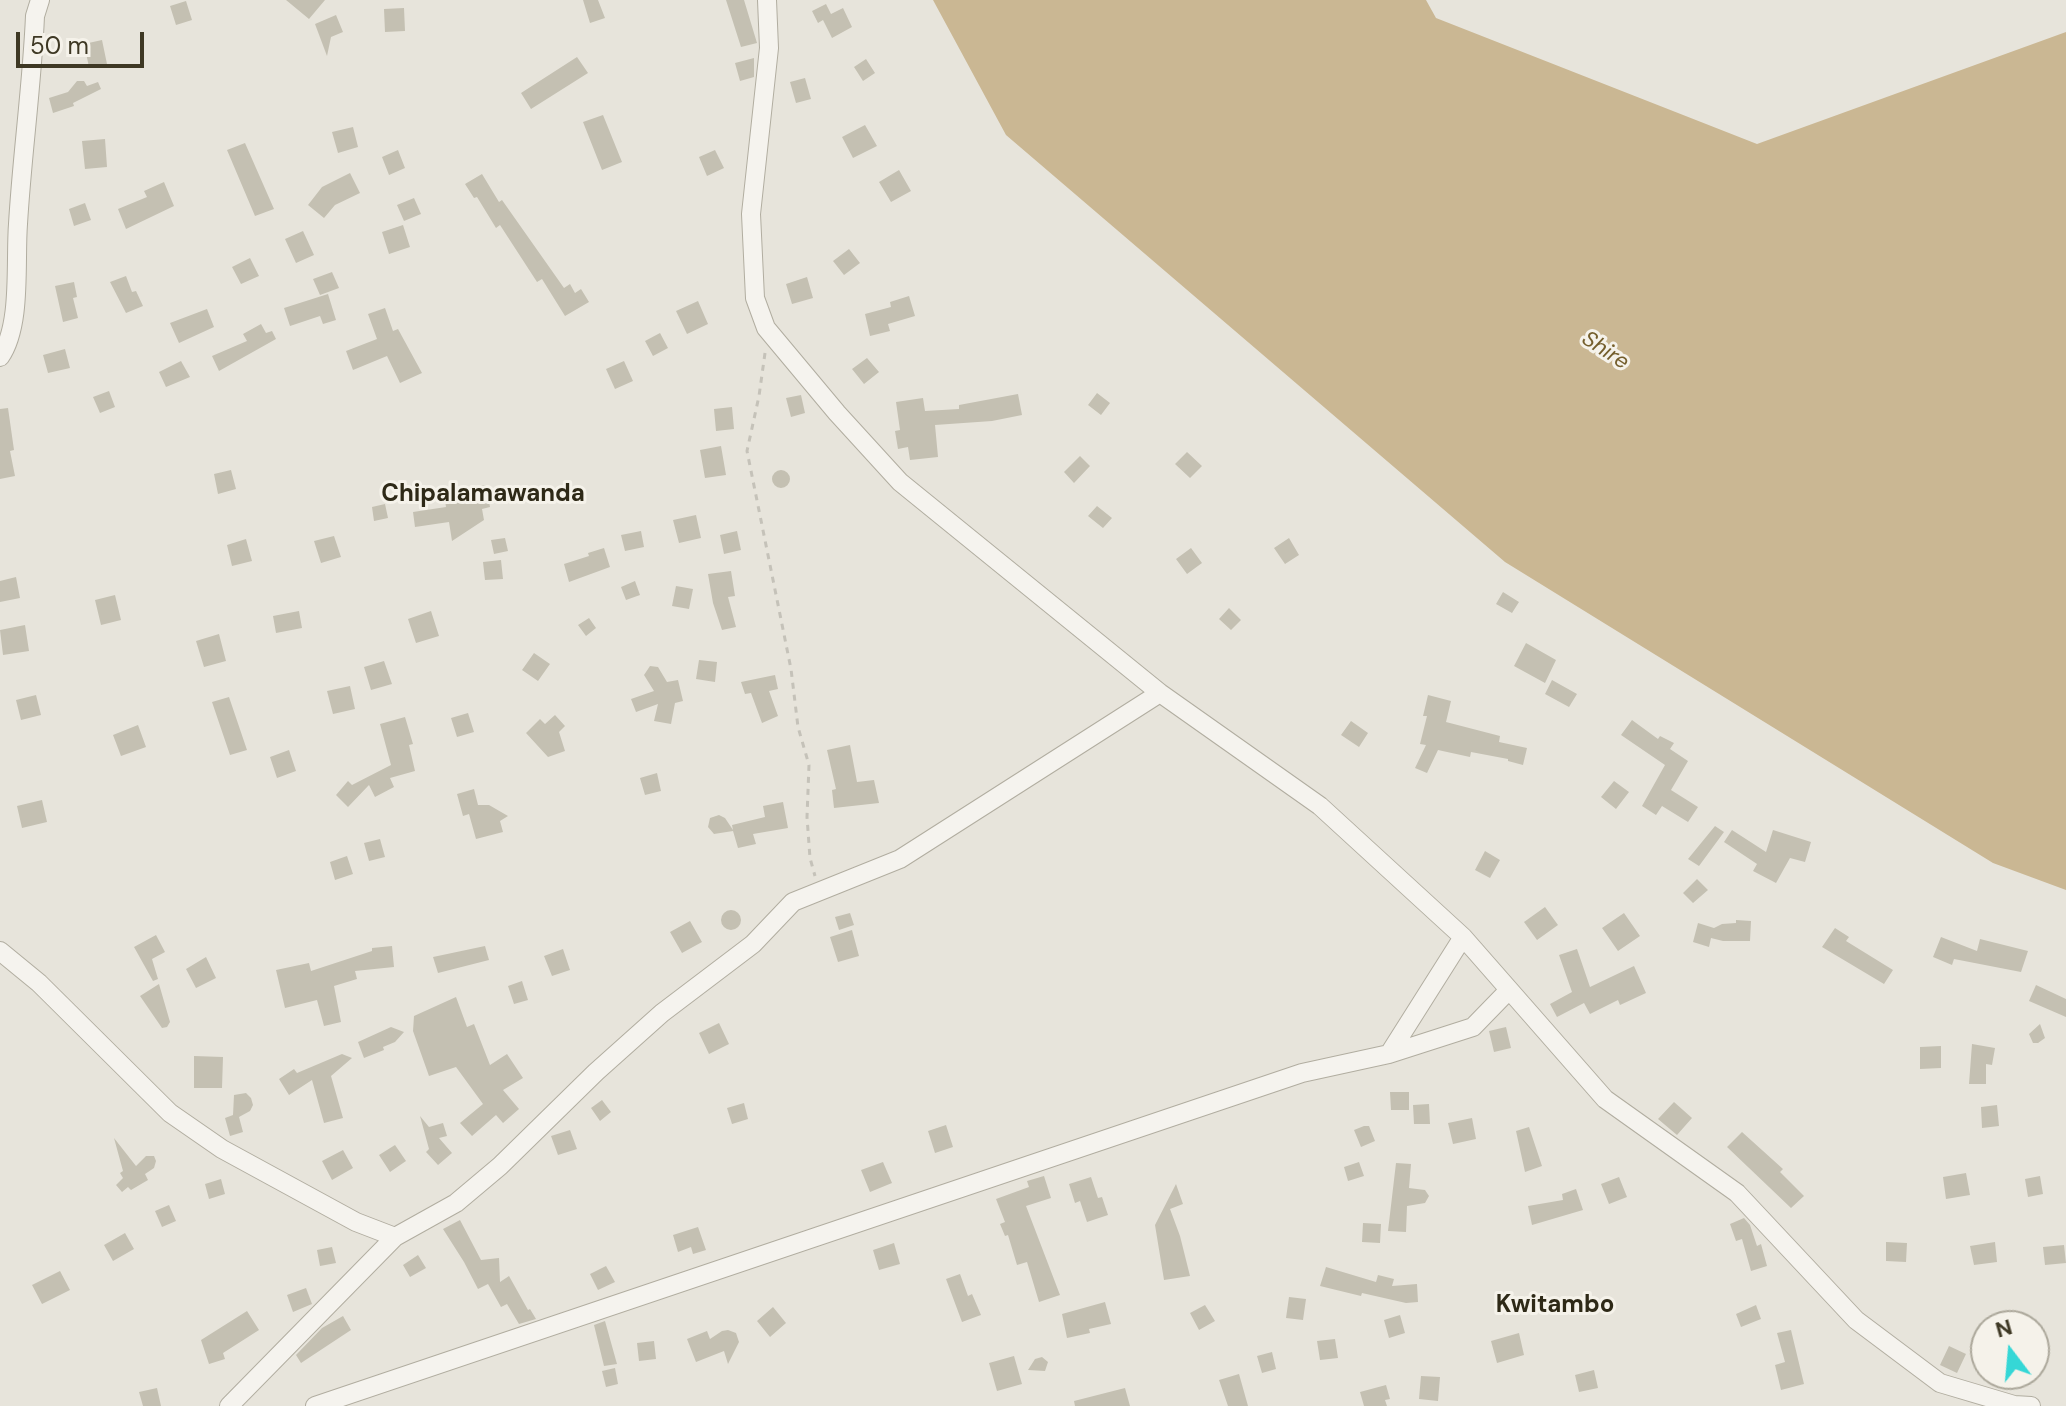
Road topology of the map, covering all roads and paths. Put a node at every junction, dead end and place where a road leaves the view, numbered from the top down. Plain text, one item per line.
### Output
1 (40, 0) edge
2 (767, 0) edge
3 (768, 330) junction
4 (0, 357) edge
5 (1160, 693) junction
6 (820, 891) junction
7 (1463, 937) junction
8 (0, 951) edge
9 (1508, 991) junction
10 (1389, 1054) junction
11 (395, 1237) junction
12 (229, 1406) edge
13 (315, 1406) edge
14 (2031, 1406) edge

1 - 4 street
2 - 3 street
3 - 5 street
3 - 6 path
5 - 6 street
5 - 7 street
6 - 11 street
7 - 9 street
7 - 10 street
8 - 11 street
9 - 10 street
9 - 14 street
10 - 13 street
11 - 12 street

